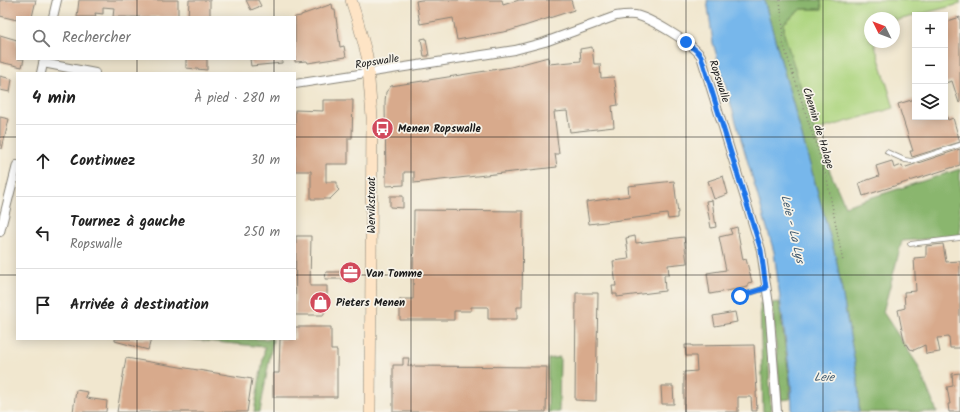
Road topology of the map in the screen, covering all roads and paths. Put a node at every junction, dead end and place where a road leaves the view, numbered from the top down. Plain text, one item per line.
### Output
1 (57, 0) edge
2 (351, 0) edge
3 (780, 0) edge
4 (53, 16) edge
5 (44, 61) edge
6 (41, 72) edge
7 (90, 72) edge
8 (368, 73) junction
9 (296, 84) edge
10 (960, 146) edge
11 (887, 152) dead end
12 (16, 169) edge
13 (0, 232) edge
14 (960, 238) edge
15 (910, 244) dead end
16 (843, 262) dead end
17 (766, 288) junction
18 (740, 296) dead end
19 (370, 412) edge
20 (777, 412) edge

1 - 4 street
2 - 8 street, Wervikstraat
3 - 16 path, Chemin de Halage
5 - 6 street
5 - 7 street
8 - 9 street, Ropswalle
8 - 17 street, Ropswalle
8 - 19 street, Wervikstraat
10 - 11 lane
12 - 13 street
14 - 15 lane
17 - 18 lane
17 - 20 street, Ropswalle

